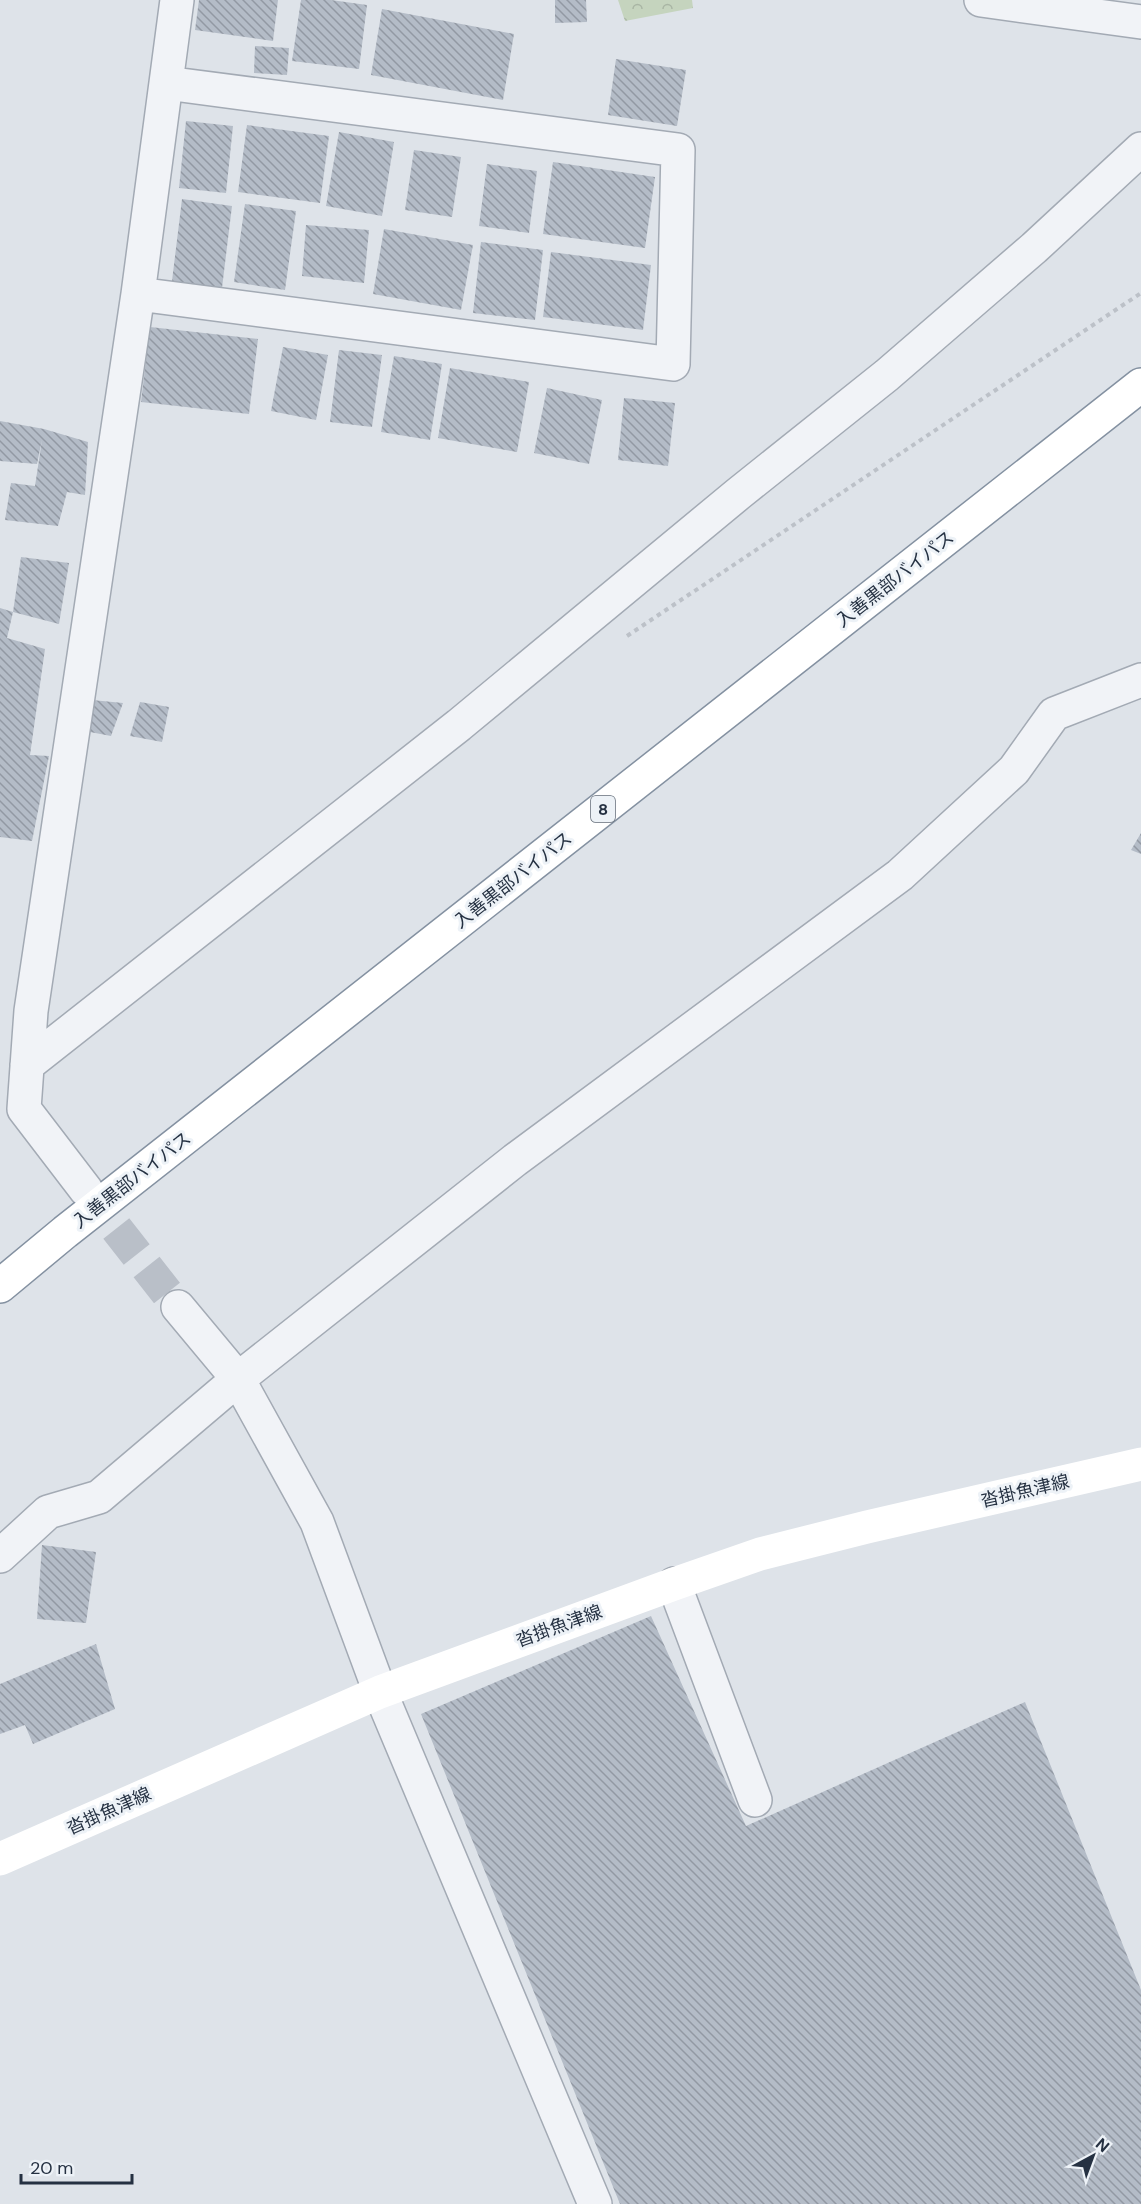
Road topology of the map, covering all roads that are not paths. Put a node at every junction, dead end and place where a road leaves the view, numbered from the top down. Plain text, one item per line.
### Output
1 (177, 0) edge
2 (981, 0) edge
3 (1141, 22) edge
4 (166, 82) junction
5 (1141, 149) edge
6 (138, 294) junction
7 (1141, 385) edge
8 (1141, 680) edge
9 (27, 1065) junction
10 (12, 1100) edge
11 (86, 1190) tunnel mouth
12 (0, 1286) edge
13 (178, 1306) tunnel mouth
14 (238, 1380) junction
15 (1141, 1464) edge
16 (0, 1556) edge
17 (674, 1584) junction
18 (380, 1692) junction
19 (755, 1800) dead end
20 (0, 1859) edge
21 (595, 2204) edge

1 - 4 street
2 - 3 street
4 - 6 street
4 - 6 street
5 - 9 street
6 - 9 street
7 - 12 main road, 入善黒部バイパス / 8
8 - 14 street
9 - 10 street
10 - 11 street
13 - 14 street
14 - 16 street
14 - 18 street
15 - 17 main road, 沓掛魚津線
17 - 18 main road, 沓掛魚津線
17 - 19 street
18 - 20 main road, 沓掛魚津線
18 - 21 street

